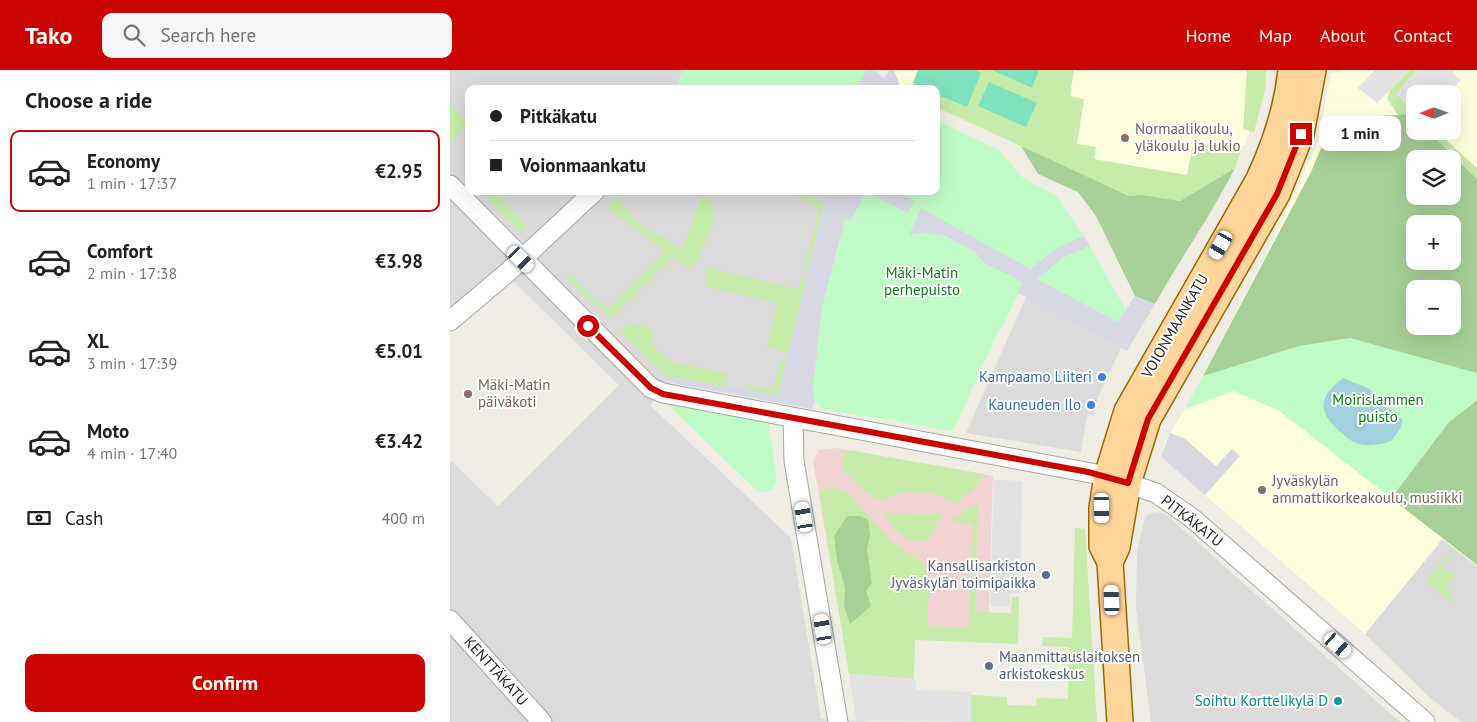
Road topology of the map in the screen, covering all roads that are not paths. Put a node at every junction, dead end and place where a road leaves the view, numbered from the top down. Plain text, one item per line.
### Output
1 (1291, 70) edge
2 (1313, 70) edge
3 (450, 185) edge
4 (591, 195) edge
5 (521, 259) junction
6 (450, 321) edge
7 (793, 418) junction
8 (1118, 479) junction
9 (450, 620) edge
10 (542, 722) edge
11 (838, 722) edge
12 (1120, 722) edge
13 (1425, 722) edge

1 - 8 main road, VOIONMAANKATU
2 - 8 main road, VOIONMAANKATU
3 - 5 street, PITKÄKATU
4 - 5 street
5 - 6 street
5 - 7 street, PITKÄKATU
7 - 8 street, PITKÄKATU
7 - 11 street
8 - 12 main road, VOIONMAANKATU
8 - 13 street, PITKÄKATU
9 - 10 street, KENTTÄKATU

